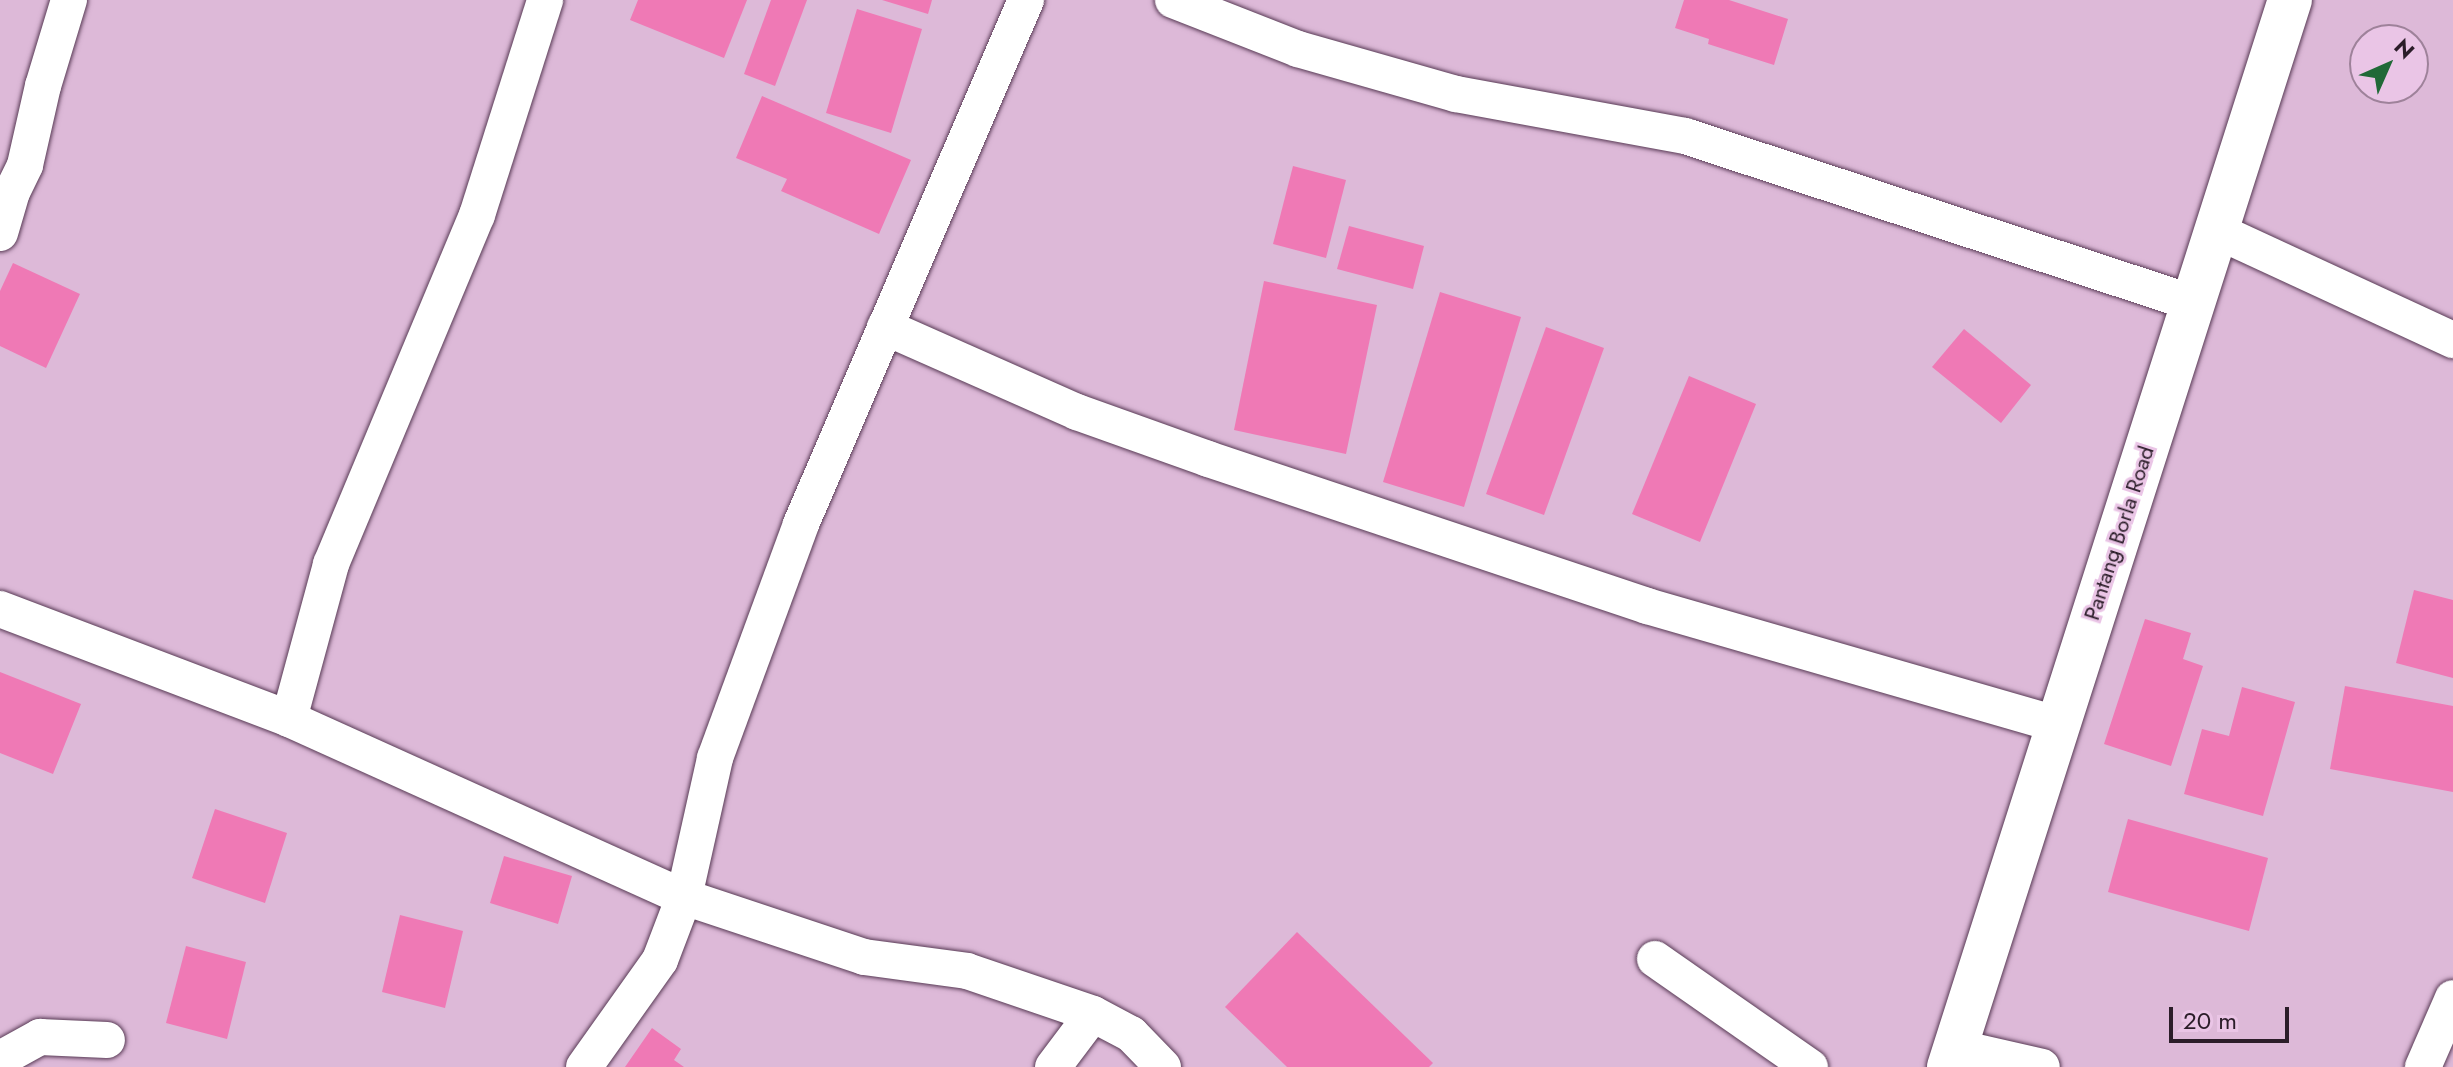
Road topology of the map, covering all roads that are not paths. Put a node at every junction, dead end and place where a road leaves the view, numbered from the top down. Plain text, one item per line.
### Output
1 (69, 0) edge
2 (545, 0) edge
3 (1026, 0) edge
4 (1173, 0) edge
5 (2290, 0) edge
6 (13, 161) edge
7 (2217, 231) junction
8 (0, 233) edge
9 (2193, 303) junction
10 (885, 327) junction
11 (2453, 340) edge
12 (0, 609) edge
13 (289, 719) junction
14 (2057, 724) junction
15 (684, 897) junction
16 (1655, 959) dead end
17 (2453, 998) edge
18 (1093, 1014) junction
19 (107, 1040) dead end
20 (1952, 1057) edge
21 (0, 1059) edge
22 (584, 1067) edge
23 (1053, 1067) edge
24 (1163, 1067) edge
25 (1810, 1067) edge
26 (2042, 1067) edge
27 (2423, 1067) edge

1 - 6 street
2 - 13 street
3 - 10 street
4 - 9 street
5 - 7 street, Pantang Borla Road
6 - 8 street
7 - 9 street, Pantang Borla Road
7 - 11 street
9 - 14 street, Pantang Borla Road
10 - 14 street
10 - 15 street
12 - 13 street
13 - 15 street
14 - 20 street, Pantang Borla Road
15 - 18 street
15 - 22 street
16 - 25 street
17 - 27 street
18 - 23 street
18 - 24 street
19 - 21 street
20 - 26 street

